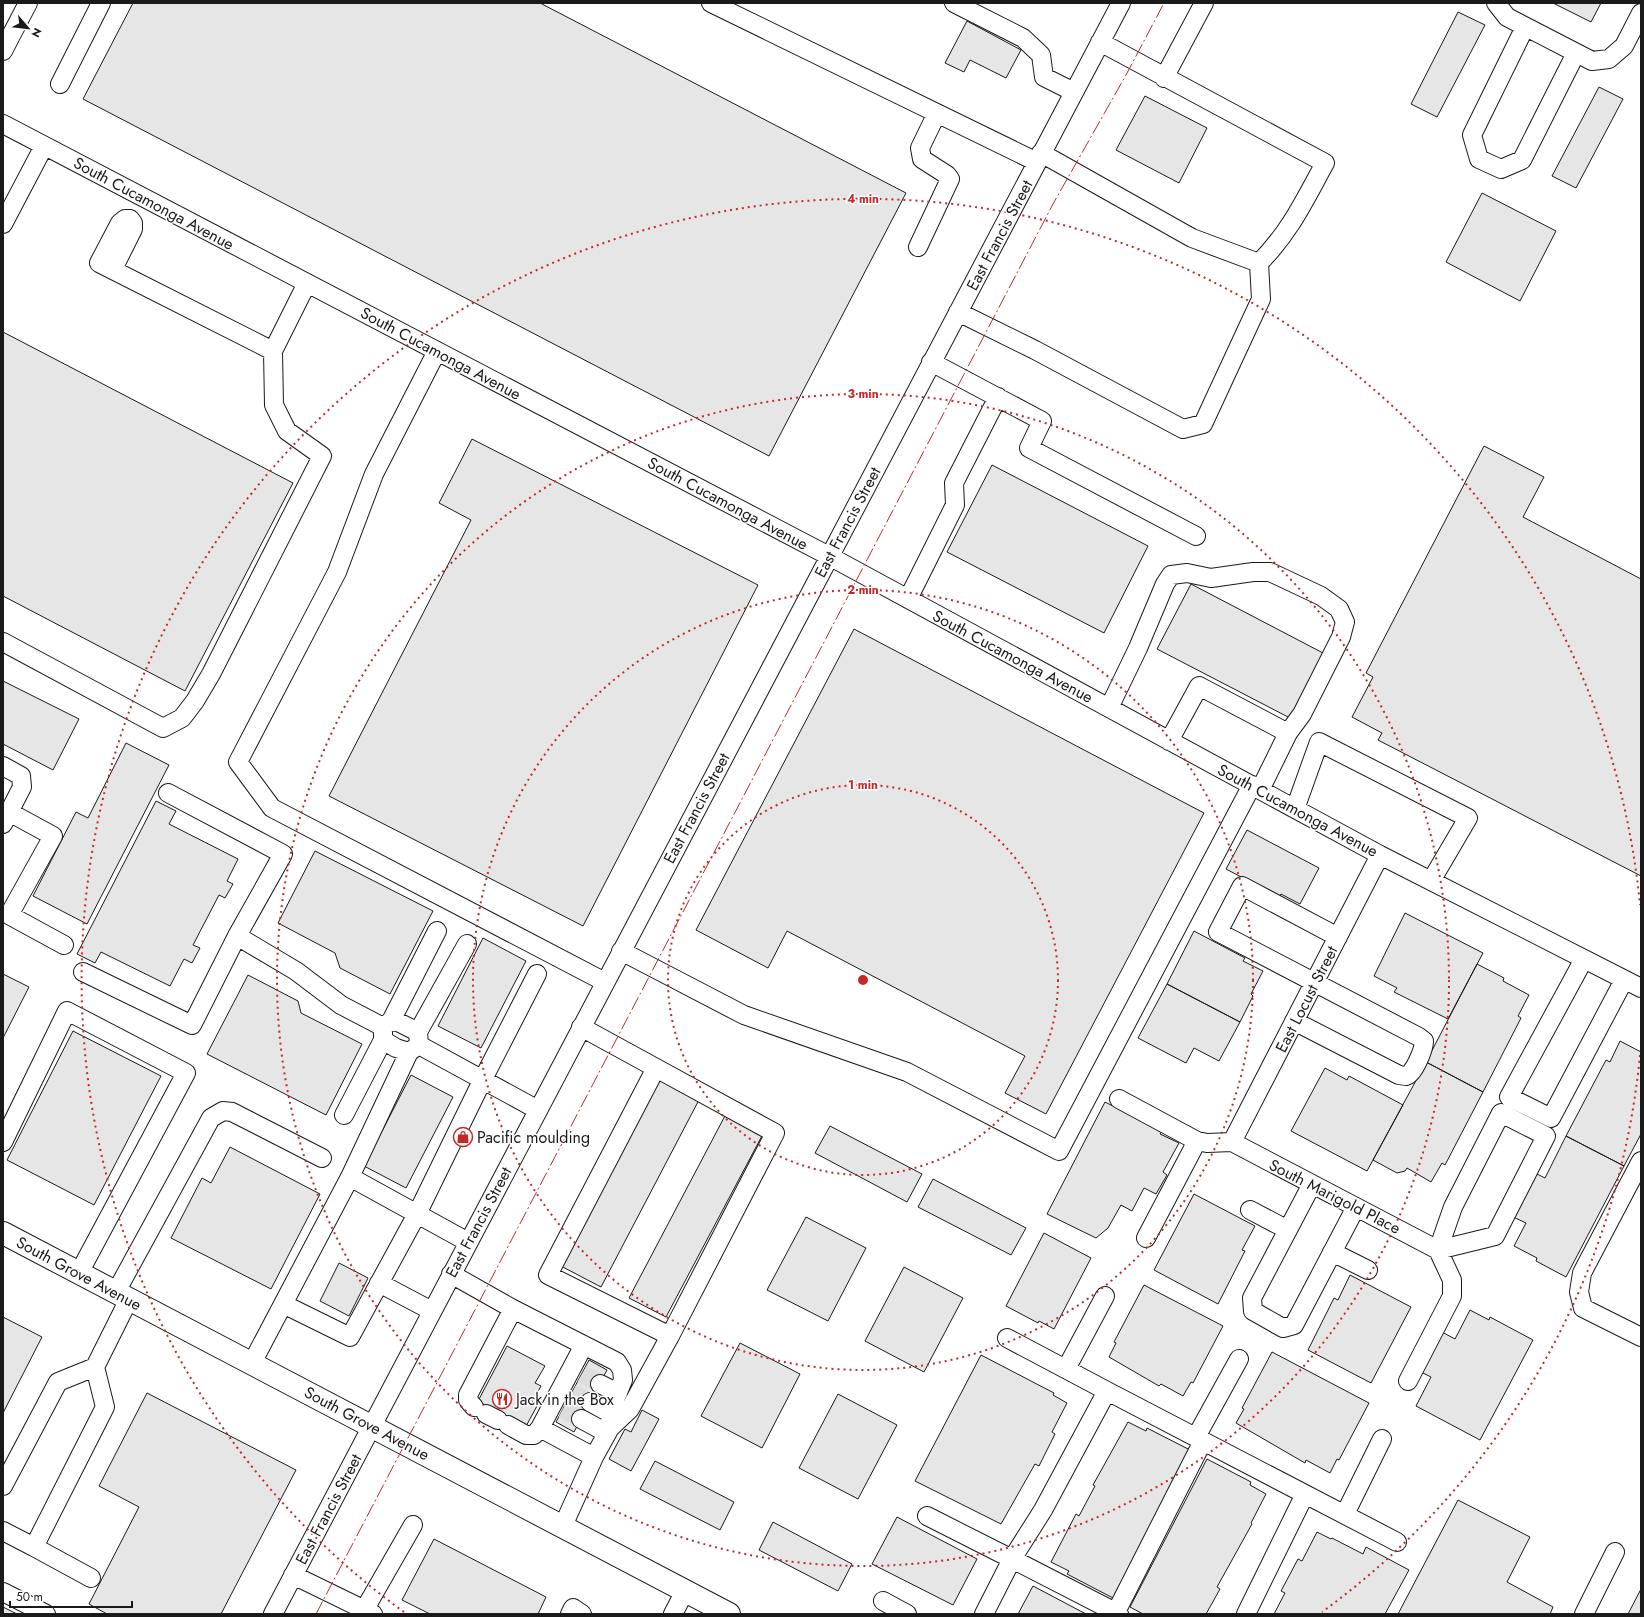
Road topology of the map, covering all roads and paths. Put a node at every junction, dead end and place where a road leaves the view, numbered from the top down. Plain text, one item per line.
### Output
1 (28, 3) edge
2 (101, 3) edge
3 (711, 3) edge
4 (954, 3) edge
5 (1120, 3) edge
6 (1204, 3) edge
7 (1496, 3) edge
8 (1641, 13) edge
9 (1525, 27) junction
10 (1100, 42) junction
11 (3, 52) edge
12 (1576, 53) junction
13 (1164, 78) junction
14 (60, 84) dead end
15 (1074, 92) junction
16 (937, 113) junction
17 (3, 124) edge
18 (44, 146) junction
19 (1039, 157) junction
20 (142, 197) junction
21 (3, 224) edge
22 (918, 247) dead end
23 (1259, 263) junction
24 (307, 283) junction
25 (958, 312) junction
26 (273, 351) junction
27 (437, 351) junction
28 (931, 362) junction
29 (998, 398) junction
30 (1196, 536) dead end
31 (829, 556) junction
32 (908, 599) junction
33 (3, 642) edge
34 (1109, 708) junction
35 (1288, 732) junction
36 (1169, 741) junction
37 (3, 766) edge
38 (1256, 787) junction
39 (168, 793) dead end
40 (1295, 809) junction
41 (6, 818) edge
42 (1380, 855) junction
43 (1432, 881) junction
44 (6, 914) edge
45 (437, 931) dead end
46 (237, 936) junction
47 (1338, 937) junction
48 (467, 944) dead end
49 (64, 945) dead end
50 (621, 951) junction
51 (1584, 959) junction
52 (83, 972) dead end
53 (537, 974) dead end
54 (1624, 980) junction
55 (604, 982) junction
56 (1314, 982) junction
57 (1641, 988) edge
58 (1294, 1021) junction
59 (581, 1027) junction
60 (386, 1029) junction
61 (416, 1043) junction
62 (656, 1068) junction
63 (482, 1079) junction
64 (1119, 1099) dead end
65 (538, 1110) junction
66 (344, 1115) dead end
67 (1197, 1141) junction
68 (3, 1142) edge
69 (1232, 1142) junction
70 (322, 1158) dead end
71 (1641, 1161) edge
72 (350, 1177) junction
73 (1312, 1184) junction
74 (1356, 1207) junction
75 (1250, 1210) dead end
76 (417, 1214) junction
77 (1288, 1230) junction
78 (3, 1233) edge
79 (1146, 1238) dead end
80 (468, 1242) junction
81 (1438, 1250) junction
82 (1332, 1252) junction
83 (1368, 1270) dead end
84 (79, 1273) junction
85 (451, 1274) junction
86 (379, 1283) junction
87 (123, 1296) junction
88 (1105, 1296) dead end
89 (283, 1304) junction
90 (512, 1309) junction
91 (432, 1311) junction
92 (670, 1336) junction
93 (1641, 1337) edge
94 (1007, 1338) dead end
95 (584, 1345) junction
96 (1239, 1359) dead end
97 (252, 1363) junction
98 (95, 1367) junction
99 (1066, 1369) junction
100 (1408, 1381) dead end
101 (600, 1384) tunnel mouth
102 (1107, 1391) junction
103 (618, 1393) junction
104 (590, 1402) tunnel mouth
105 (581, 1419) tunnel mouth
106 (372, 1425) junction
107 (609, 1425) junction
108 (540, 1428) junction
109 (1200, 1439) junction
110 (1382, 1439) dead end
111 (594, 1457) junction
112 (3, 1486) edge
113 (1305, 1494) junction
114 (1345, 1514) junction
115 (927, 1516) dead end
116 (412, 1525) dead end
117 (562, 1526) junction
118 (3, 1531) edge
119 (1397, 1542) dead end
120 (34, 1547) junction
121 (1615, 1552) dead end
122 (1012, 1559) junction
123 (293, 1575) junction
124 (91, 1578) dead end
125 (685, 1591) junction
126 (3, 1592) edge
127 (883, 1601) dead end
128 (366, 1613) edge
129 (1117, 1613) edge
130 (46, 1614) edge
131 (273, 1614) edge
132 (570, 1614) edge
133 (582, 1614) edge
134 (673, 1614) edge
135 (729, 1614) edge
136 (907, 1614) edge
137 (984, 1614) edge
138 (1246, 1614) edge
139 (1584, 1614) edge

1 - 11 street
2 - 14 street
3 - 16 street
4 - 15 street
5 - 10 street, East Francis Street
6 - 13 street
7 - 9 street
8 - 12 street
9 - 12 street
9 - 12 street
10 - 13 street
10 - 15 street, East Francis Street
13 - 23 street
15 - 19 street, East Francis Street
16 - 19 street
16 - 22 street
17 - 18 street, South Cucamonga Avenue
18 - 20 street, South Cucamonga Avenue
18 - 21 street
19 - 23 street
19 - 25 street, East Francis Street
20 - 24 street, South Cucamonga Avenue
20 - 26 street
23 - 25 street
24 - 26 street
24 - 27 street, South Cucamonga Avenue
25 - 28 street, East Francis Street
26 - 33 street
27 - 31 street, South Cucamonga Avenue
27 - 55 street
28 - 29 street
28 - 31 street, East Francis Street
29 - 30 street
29 - 32 street
31 - 32 street, South Cucamonga Avenue
31 - 50 street, East Francis Street
32 - 34 street, South Cucamonga Avenue
34 - 35 street
34 - 36 street, South Cucamonga Avenue
35 - 36 street
35 - 38 street
36 - 38 street, South Cucamonga Avenue
37 - 41 street
38 - 40 street, South Cucamonga Avenue
38 - 50 street
39 - 46 street
40 - 42 street, South Cucamonga Avenue
40 - 43 street
41 - 44 street
42 - 43 street, South Cucamonga Avenue
42 - 47 street, East Locust Street
43 - 51 street, South Cucamonga Avenue
44 - 49 street
45 - 60 street
46 - 52 street
46 - 60 street
47 - 56 street, East Locust Street
47 - 56 street
48 - 61 street
50 - 55 street, East Francis Street
51 - 54 street, South Cucamonga Avenue
51 - 54 street
53 - 63 street
54 - 57 street, South Cucamonga Avenue
55 - 59 street, East Francis Street
56 - 58 street, East Locust Street
56 - 58 street
58 - 69 street, East Locust Street
59 - 62 street
59 - 65 street, East Francis Street
60 - 61 street
60 - 61 street
60 - 66 street
61 - 63 street
61 - 72 street
62 - 92 street
62 - 92 street
63 - 65 street
63 - 76 street
64 - 67 street
65 - 80 street, East Francis Street
67 - 69 street
67 - 79 street
68 - 84 street
69 - 73 street, South Marigold Place
70 - 87 street
71 - 93 street
72 - 76 street
72 - 89 street
73 - 74 street, South Marigold Place
73 - 77 street
74 - 81 street, South Marigold Place
74 - 82 street
75 - 77 street
76 - 80 street
76 - 86 street
77 - 82 street
78 - 84 main road, South Grove Avenue
80 - 85 street, East Francis Street
81 - 81 street
81 - 100 street
82 - 83 street
84 - 87 main road, South Grove Avenue
85 - 90 street
85 - 91 street, East Francis Street
86 - 89 street
86 - 91 street
87 - 97 main road, South Grove Avenue
87 - 98 street
88 - 99 street
89 - 97 street
90 - 95 street
90 - 108 street
91 - 106 street, East Francis Street
92 - 107 street
94 - 99 street
95 - 103 street
95 - 108 street
96 - 109 street
97 - 106 main road, South Grove Avenue
98 - 112 street
98 - 120 street
99 - 102 street
101 - 103 street
102 - 109 street
102 - 122 street
103 - 107 street
104 - 107 street
105 - 107 street
106 - 117 main road, South Grove Avenue
106 - 123 street, East Francis Street
107 - 111 street
108 - 111 street
109 - 113 street
109 - 129 street
110 - 114 street
111 - 117 street
113 - 114 street
113 - 138 street
114 - 119 street
115 - 122 street
116 - 128 street
117 - 125 main road, South Grove Avenue
118 - 120 street
120 - 124 street
121 - 139 street
122 - 129 street
122 - 137 street
123 - 128 street
123 - 131 street, East Francis Street
125 - 134 street
125 - 135 main road, South Grove Avenue
126 - 130 street
127 - 136 street
132 - 133 street

